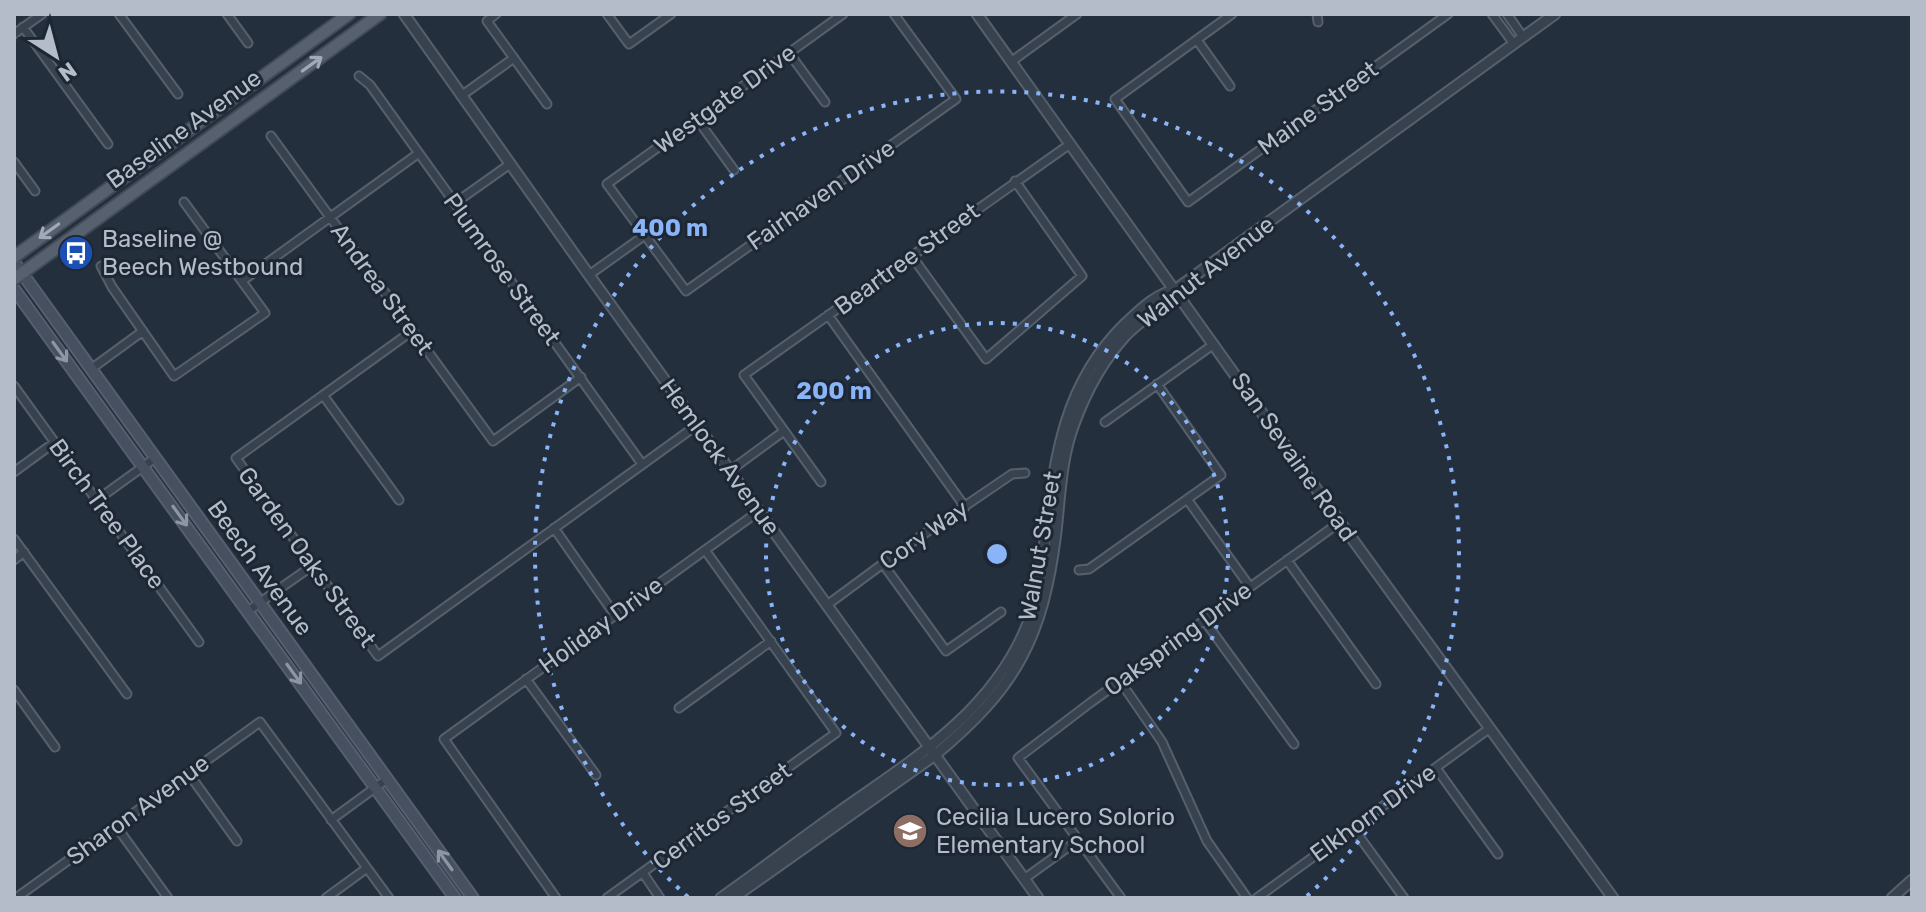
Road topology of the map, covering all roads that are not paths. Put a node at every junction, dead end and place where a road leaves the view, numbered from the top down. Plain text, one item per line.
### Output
1 (42, 14) edge
2 (119, 14) edge
3 (227, 14) edge
4 (349, 14) edge
5 (380, 14) edge
6 (404, 14) edge
7 (496, 14) edge
8 (607, 14) edge
9 (671, 14) edge
10 (843, 14) edge
11 (894, 14) edge
12 (977, 14) edge
13 (1057, 14) edge
14 (1077, 14) edge
15 (1232, 14) edge
16 (1492, 14) edge
17 (1507, 14) edge
18 (1555, 14) edge
19 (1442, 16) edge
20 (1063, 23) junction
21 (23, 27) junction
22 (14, 34) edge
23 (1523, 37) junction
24 (1197, 40) junction
25 (248, 43) dead end
26 (1514, 44) junction
27 (789, 53) junction
28 (514, 58) junction
29 (1012, 61) junction
30 (359, 76) dead end
31 (1230, 86) dead end
32 (178, 94) dead end
33 (461, 96) junction
34 (825, 102) dead end
35 (547, 104) dead end
36 (697, 119) junction
37 (271, 136) dead end
38 (108, 144) dead end
39 (1070, 144) junction
40 (419, 153) junction
41 (14, 162) edge
42 (510, 164) junction
43 (734, 170) dead end
44 (1015, 181) junction
45 (35, 191) dead end
46 (184, 202) dead end
47 (455, 203) junction
48 (329, 217) junction
49 (645, 235) junction
50 (911, 255) junction
51 (14, 260) edge
52 (101, 266) dead end
53 (589, 275) junction
54 (18, 276) edge
55 (242, 281) junction
56 (14, 289) edge
57 (1175, 290) junction
58 (828, 315) junction
59 (143, 331) junction
60 (412, 331) junction
61 (1214, 344) junction
62 (91, 369) junction
63 (581, 377) junction
64 (1157, 384) junction
65 (14, 386) edge
66 (323, 395) junction
67 (1105, 422) dead end
68 (697, 425) junction
69 (784, 431) junction
70 (55, 442) junction
71 (155, 458) junction
72 (642, 464) junction
73 (144, 467) junction
74 (731, 470) junction
75 (14, 472) edge
76 (1025, 473) dead end
77 (821, 482) dead end
78 (1187, 499) junction
79 (97, 500) junction
80 (399, 500) dead end
81 (965, 507) junction
82 (759, 511) junction
83 (1340, 522) junction
84 (554, 528) junction
85 (14, 539) edge
86 (705, 550) junction
87 (24, 552) junction
88 (14, 560) edge
89 (1287, 560) junction
90 (883, 564) junction
91 (312, 566) junction
92 (1079, 570) dead end
93 (1250, 587) junction
94 (260, 603) junction
95 (827, 605) junction
96 (248, 611) junction
97 (1001, 612) dead end
98 (615, 615) junction
99 (1204, 620) junction
100 (771, 641) junction
101 (199, 642) dead end
102 (526, 679) junction
103 (1120, 681) junction
104 (1376, 684) dead end
105 (14, 690) edge
106 (127, 694) dead end
107 (679, 708) dead end
108 (1490, 728) junction
109 (1294, 744) dead end
110 (55, 747) dead end
111 (933, 751) junction
112 (1436, 768) junction
113 (189, 774) junction
114 (596, 775) dead end
115 (387, 779) junction
116 (375, 787) junction
117 (331, 820) junction
118 (116, 826) junction
119 (1353, 828) junction
120 (1078, 840) junction
121 (237, 841) dead end
122 (1498, 854) dead end
123 (367, 868) junction
124 (643, 873) junction
125 (1024, 879) junction
126 (1912, 880) edge
127 (16, 898) edge
128 (168, 898) edge
129 (326, 898) edge
130 (389, 898) edge
131 (455, 898) edge
132 (473, 898) edge
133 (556, 898) edge
134 (607, 898) edge
135 (660, 898) edge
136 (721, 898) edge
137 (733, 898) edge
138 (1038, 898) edge
139 (1121, 898) edge
140 (1247, 898) edge
141 (1257, 898) edge
142 (1404, 898) edge
143 (1613, 898) edge
144 (1892, 898) edge

1 - 21 street
2 - 32 street
3 - 25 street
4 -> 51 main road, Baseline Avenue
54 -> 5 main road, Baseline Avenue
6 - 33 street, Hemlock Avenue
7 - 28 street
8 - 9 street
10 - 27 street, Westgate Drive
11 - 49 street, Fairhaven Drive
12 - 29 street, San Sevaine Road
13 - 20 street
14 - 20 street
15 - 24 street
16 - 26 street
17 - 23 street
18 - 23 street, Walnut Avenue
19 - 24 street, Maine Street
20 - 29 street
21 - 22 street
21 - 38 street
23 - 26 street, Walnut Avenue
24 - 31 street
26 - 57 street, Walnut Avenue
27 - 34 street
27 - 36 street, Westgate Drive
28 - 33 street
28 - 35 street
29 - 39 street, San Sevaine Road
30 - 40 street, Plumrose Street
33 - 42 street, Hemlock Avenue
36 - 43 street
36 - 49 street, Westgate Drive
37 - 48 street, Andrea Street
39 - 44 street, Beartree Street
39 - 57 street, San Sevaine Road
40 - 47 street, Plumrose Street
40 - 48 street
41 - 45 street
42 - 47 street
42 - 53 street, Hemlock Avenue
44 - 50 street, Beartree Street
44 - 50 street
46 - 55 street
47 - 63 street, Plumrose Street
48 - 55 street
48 - 60 street, Andrea Street
49 - 53 street
50 - 58 street, Beartree Street
51 - 54 main road, Beech Avenue
52 - 59 street
53 - 68 street, Hemlock Avenue
54 - 62 main road, Beech Avenue
55 - 59 street
56 -> 73 main road, Beech Avenue
57 - 61 street, San Sevaine Road
57 - 111 street, Walnut Avenue
58 - 69 street, Beartree Street
58 - 81 street
59 - 62 street
60 - 63 street, Andrea Street
60 - 66 street
61 - 64 street
61 - 83 street, San Sevaine Road
62 - 71 main road, Beech Avenue
63 - 72 street, Plumrose Street
64 - 67 street
64 - 78 street
65 - 70 street, Birch Tree Place
66 - 80 street
66 - 91 street, Garden Oaks Street
68 - 72 street
68 - 74 street, Hemlock Avenue
69 - 74 street
69 - 77 street
70 - 75 street
70 - 79 street, Birch Tree Place
71 - 73 street
71 - 94 main road, Beech Avenue
72 - 84 street
73 - 79 street
73 -> 96 main road, Beech Avenue
74 - 82 street, Hemlock Avenue
76 - 81 street, Cory Way
78 - 92 street
78 - 93 street
79 - 101 street, Birch Tree Place
81 - 90 street, Cory Way
82 - 86 street, Holiday Drive
82 - 95 street, Hemlock Avenue
83 - 89 street, Oakspring Drive
83 - 108 street, San Sevaine Road
84 - 91 street, Garden Oaks Street
84 - 98 street
85 - 87 street
86 - 98 street, Holiday Drive
86 - 100 street
87 - 88 street
87 - 106 street
89 - 93 street, Oakspring Drive
89 - 104 street
90 - 95 street, Cory Way
90 - 97 street
91 - 94 street
93 - 99 street, Oakspring Drive
94 - 96 street
94 - 115 main road, Beech Avenue
95 - 111 street, Hemlock Avenue
96 -> 116 main road, Beech Avenue
98 - 102 street, Holiday Drive
99 - 103 street, Oakspring Drive
99 - 109 street
100 - 107 street
100 - 124 street, Cerritos Street
102 - 114 street
102 - 133 street, Holiday Drive
103 - 120 street, Oakspring Drive
103 - 140 street
105 - 110 street
108 - 112 street, Elkhorn Drive
108 - 143 street, San Sevaine Road
111 - 125 street, Hemlock Avenue
111 - 136 street
111 - 137 street
112 - 119 street, Elkhorn Drive
112 - 122 street
113 - 117 street, Sharon Avenue
113 - 118 street, Sharon Avenue
113 - 121 street
115 - 116 street
132 -> 115 main road, Beech Avenue
116 - 117 street
116 - 131 main road, Beech Avenue
117 - 123 street
118 - 127 street, Sharon Avenue
118 - 128 street
119 - 141 street, Elkhorn Drive
119 - 142 street
120 - 125 street
120 - 139 street
123 - 129 street
123 - 130 street
124 - 134 street, Cerritos Street
124 - 135 street
125 - 138 street, Hemlock Avenue
126 - 144 street

